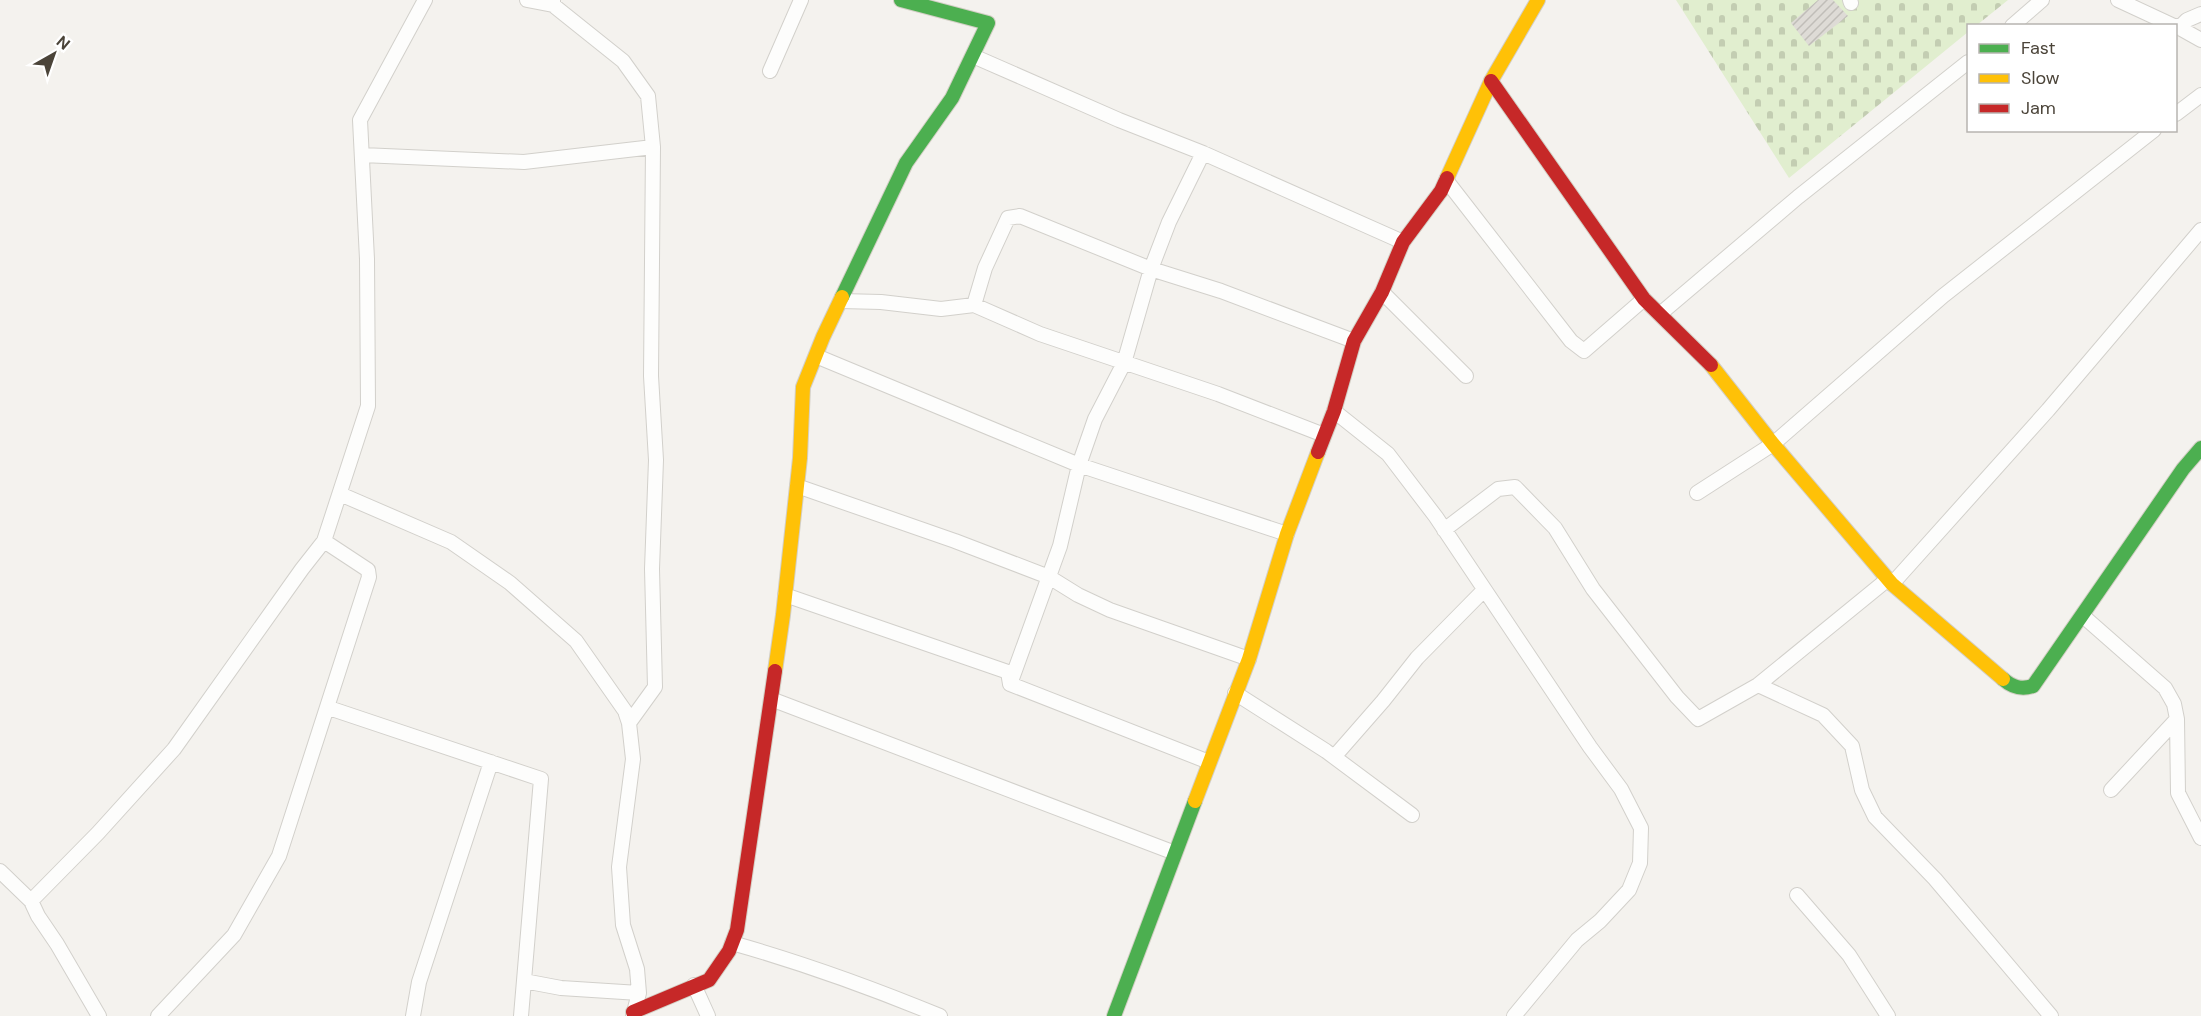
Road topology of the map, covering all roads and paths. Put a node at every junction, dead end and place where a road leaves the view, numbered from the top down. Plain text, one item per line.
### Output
1 (425, 0) edge
2 (527, 0) edge
3 (801, 0) edge
4 (900, 0) edge
5 (1538, 0) edge
6 (2042, 0) edge
7 (2118, 0) edge
8 (553, 2) edge
9 (2201, 14) edge
10 (2014, 24) edge
11 (2170, 24) edge
12 (2177, 26) edge
13 (2177, 28) edge
14 (2201, 40) edge
15 (973, 56) junction
16 (1967, 63) edge
17 (770, 71) dead end
18 (1491, 81) junction
19 (2201, 95) edge
20 (2177, 113) edge
21 (2151, 132) edge
22 (653, 147) junction
23 (1203, 153) junction
24 (362, 155) junction
25 (1446, 180) junction
26 (2201, 230) edge
27 (1403, 242) junction
28 (1151, 269) junction
29 (1382, 292) junction
30 (1644, 298) junction
31 (841, 301) junction
32 (974, 305) junction
33 (1659, 314) junction
34 (1354, 341) junction
35 (816, 356) junction
36 (1124, 363) junction
37 (1466, 376) dead end
38 (1334, 411) junction
39 (1324, 435) junction
40 (1773, 444) junction
41 (2201, 448) edge
42 (1079, 465) junction
43 (797, 486) junction
44 (340, 494) junction
45 (1697, 494) dead end
46 (1444, 530) junction
47 (1287, 534) junction
48 (324, 542) junction
49 (1049, 577) junction
50 (1890, 582) junction
51 (1484, 590) junction
52 (785, 595) junction
53 (2083, 616) junction
54 (1249, 659) junction
55 (1010, 684) junction
56 (1758, 685) junction
57 (1235, 693) junction
58 (771, 699) junction
59 (329, 708) junction
60 (2177, 719) junction
61 (629, 723) junction
62 (1334, 756) junction
63 (491, 762) junction
64 (1209, 762) junction
65 (2111, 790) dead end
66 (1412, 815) dead end
67 (2201, 838) edge
68 (1176, 853) junction
69 (0, 871) edge
70 (1797, 895) dead end
71 (31, 900) junction
72 (732, 943) junction
73 (524, 981) junction
74 (694, 985) junction
75 (639, 993) junction
76 (633, 1014) edge
77 (99, 1016) edge
78 (158, 1016) edge
79 (413, 1016) edge
80 (521, 1016) edge
81 (708, 1016) edge
82 (940, 1016) edge
83 (1114, 1016) edge
84 (1514, 1016) edge
85 (1888, 1016) edge
86 (2051, 1016) edge

1 - 24 street
2 - 8 street
3 - 17 street
4 - 15 street
5 - 18 street
6 - 10 street
7 - 11 street
8 - 22 street
9 - 12 street
13 - 14 street
15 - 23 street
15 - 31 street
16 - 33 street
18 - 25 street
18 - 30 street
19 - 20 street
21 - 40 street
22 - 24 street
22 - 61 street
23 - 27 street
23 - 28 street
24 - 44 street
25 - 27 street
25 - 30 street
26 - 50 street
27 - 29 street
28 - 32 street
28 - 34 street
28 - 36 street
29 - 34 street
29 - 37 street
30 - 33 street
31 - 32 street
31 - 35 street
32 - 36 street
33 - 40 street
34 - 38 street
35 - 42 street
35 - 43 street
36 - 39 street
36 - 42 street
38 - 39 street
38 - 46 street
39 - 47 street
40 - 45 street
40 - 50 street
41 - 53 street
42 - 47 street
42 - 49 street
43 - 49 street
43 - 52 street
44 - 48 street
44 - 61 street
46 - 51 street
46 - 56 street
47 - 54 street
48 - 59 street
48 - 71 street
49 - 54 street
49 - 55 street
50 - 53 street
50 - 56 street
51 - 62 street
51 - 84 street
52 - 55 street
52 - 58 street
53 - 60 street
54 - 57 street
55 - 64 street
56 - 86 street
57 - 62 street
57 - 64 street
58 - 68 street
58 - 72 street
59 - 63 street
59 - 78 street
60 - 65 street
60 - 67 street
61 - 75 street
62 - 66 street
63 - 73 street
63 - 79 street
64 - 68 street
68 - 83 street
69 - 71 street
70 - 85 street
71 - 77 street
72 - 74 street
72 - 82 street
73 - 75 street
73 - 80 street
74 - 76 street
74 - 81 street
75 - 76 street

